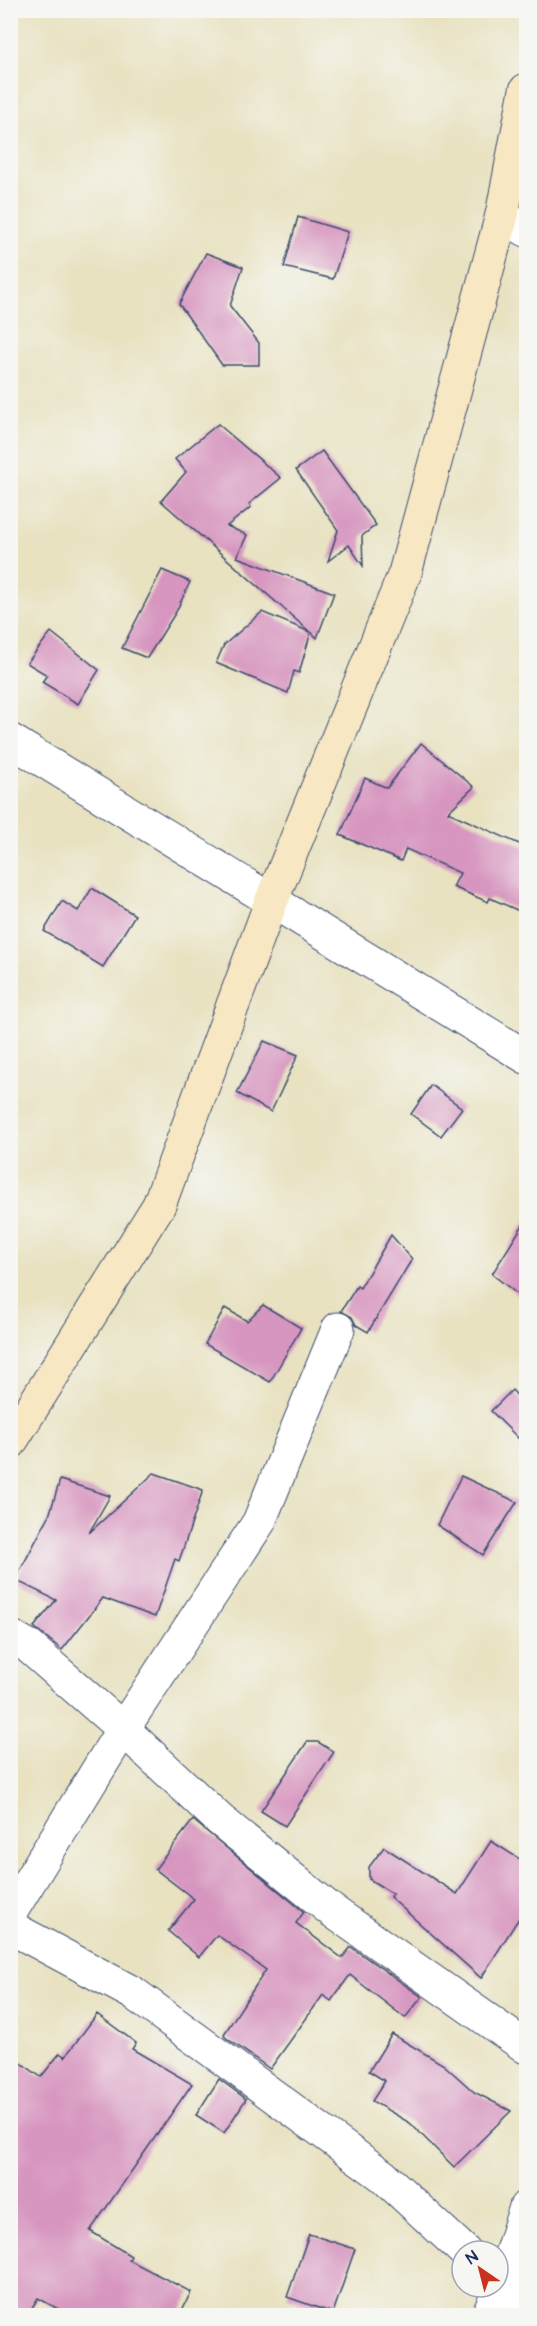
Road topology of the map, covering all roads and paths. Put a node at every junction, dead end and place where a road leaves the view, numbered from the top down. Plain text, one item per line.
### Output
1 (526, 90) edge
2 (514, 223) edge
3 (10, 740) edge
4 (271, 902) junction
5 (526, 1057) edge
6 (338, 1329) dead end
7 (10, 1443) edge
8 (10, 1636) edge
9 (123, 1729) junction
10 (10, 1913) edge
11 (10, 1927) edge
12 (526, 2047) edge
13 (526, 2207) edge
14 (451, 2239) edge
15 (510, 2254) edge
16 (510, 2294) edge
17 (494, 2299) edge
18 (526, 2310) edge
19 (488, 2316) edge

1 - 2 main road
2 - 4 main road
3 - 4 street
4 - 5 street
4 - 7 main road
6 - 9 street
8 - 9 street
9 - 10 street
9 - 12 street
11 - 14 street
13 - 15 street
16 - 18 street
17 - 19 street

